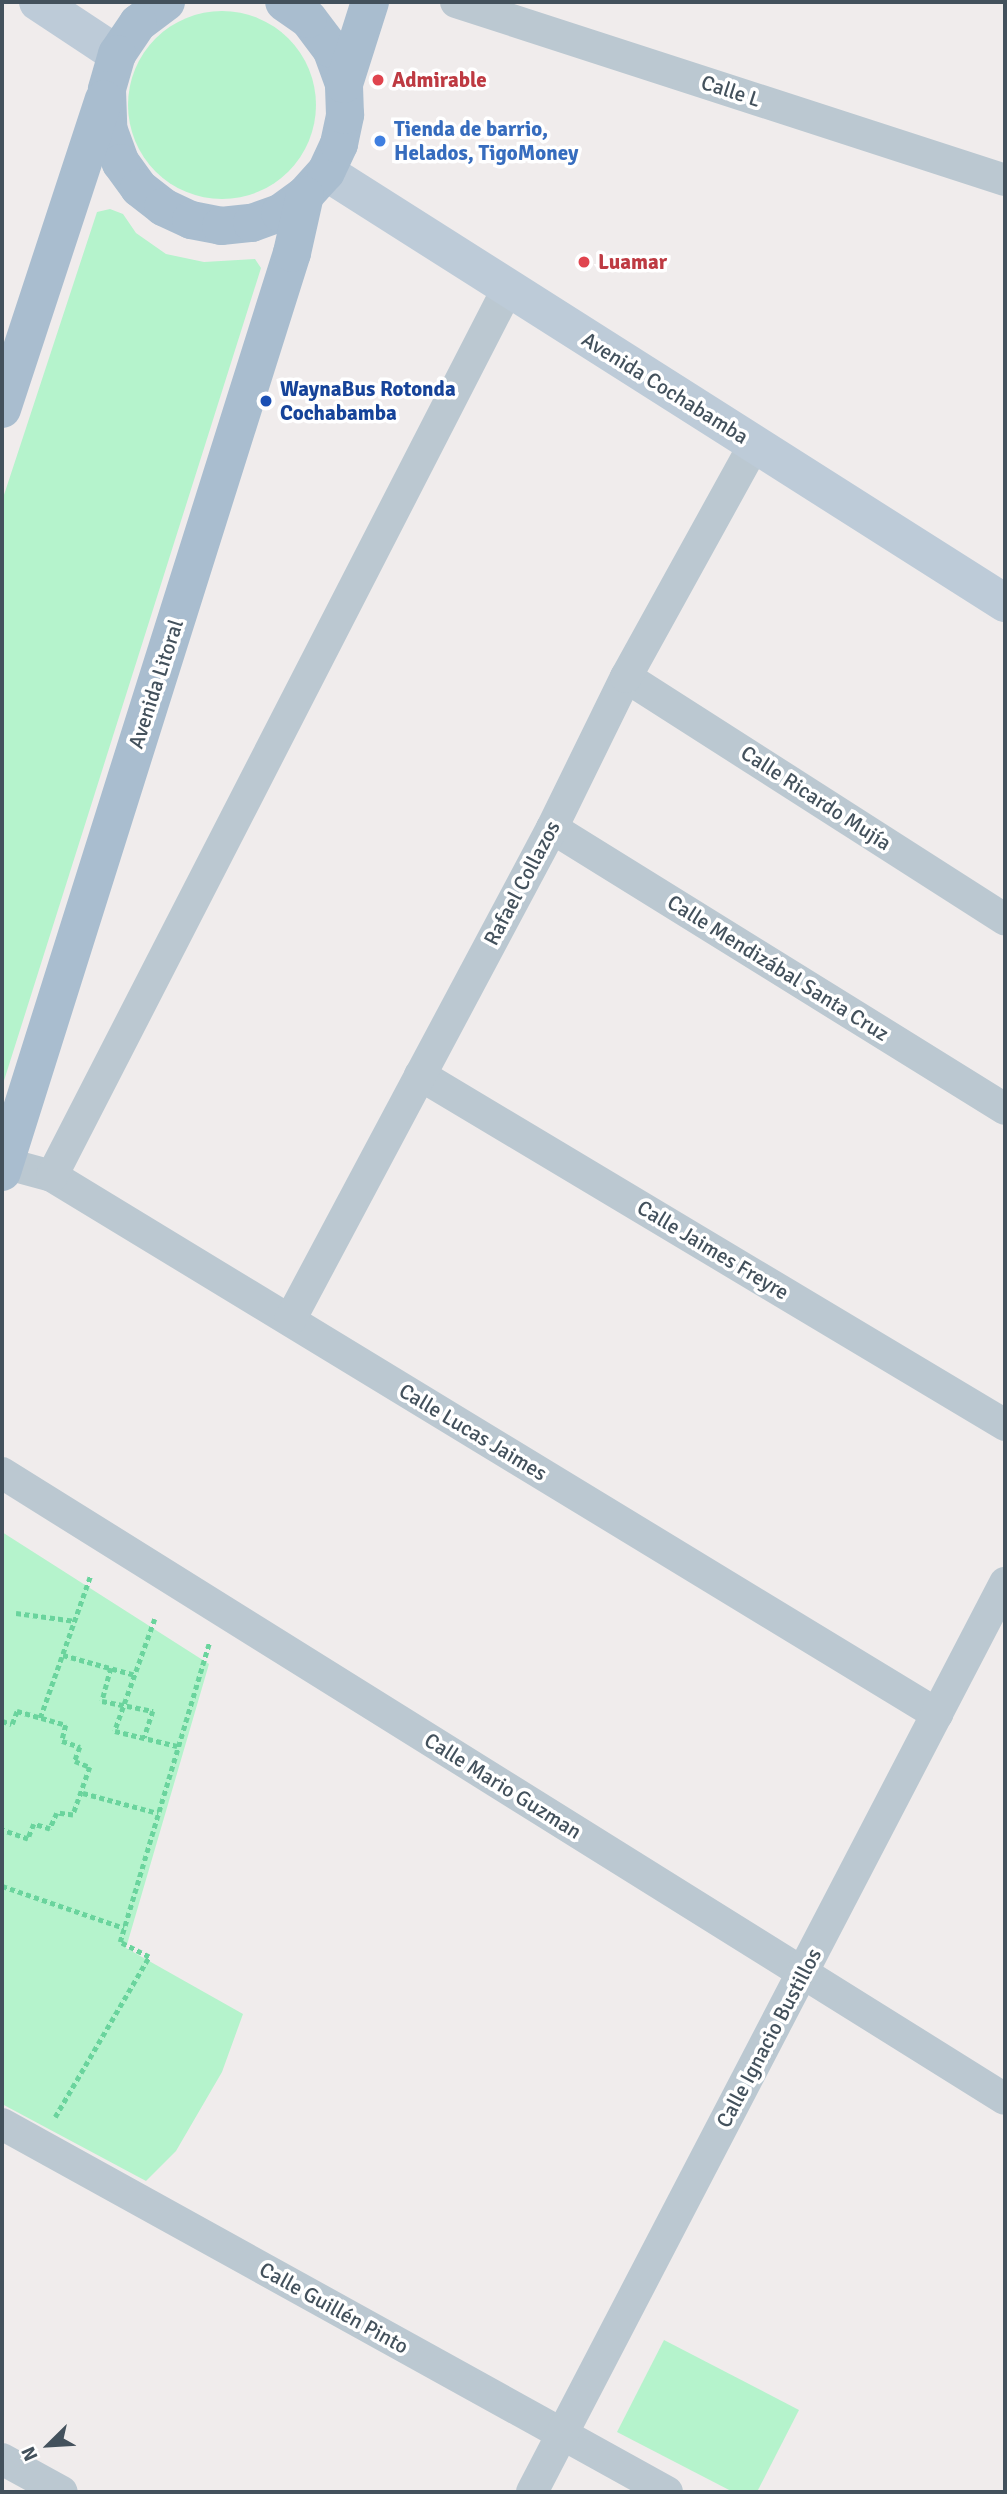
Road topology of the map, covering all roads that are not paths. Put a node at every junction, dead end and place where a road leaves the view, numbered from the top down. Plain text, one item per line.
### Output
1 (38, 2) edge
2 (284, 2) edge
3 (370, 2) edge
4 (456, 2) edge
5 (150, 9) edge
6 (117, 54) junction
7 (344, 84) junction
8 (107, 90) junction
9 (1005, 180) edge
10 (315, 184) junction
11 (508, 288) junction
12 (2, 409) edge
13 (754, 445) junction
14 (1005, 603) edge
15 (626, 677) junction
16 (552, 828) junction
17 (1005, 919) edge
18 (420, 1075) junction
19 (1005, 1109) edge
20 (3, 1167) edge
21 (52, 1176) junction
22 (289, 1320) junction
23 (1005, 1425) edge
24 (2, 1474) edge
25 (1005, 1583) edge
26 (937, 1714) junction
27 (803, 1972) junction
28 (1005, 2099) edge
29 (2, 2124) edge
30 (562, 2434) junction
31 (2, 2459) edge
32 (62, 2492) edge
33 (532, 2492) edge
34 (667, 2492) edge

1 - 6 main road
2 - 7 main road
3 - 7 main road
4 - 9 street, Calle L
5 - 6 main road
6 - 8 main road
7 - 10 main road, Avenida Litoral
8 - 10 main road
8 - 12 main road
10 - 11 main road, Avenida Cochabamba
10 - 20 main road, Avenida Litoral
11 - 13 main road, Avenida Cochabamba
11 - 21 street
13 - 14 main road, Avenida Cochabamba
13 - 15 street, Rafael Collazos
15 - 16 street, Rafael Collazos
15 - 17 street, Calle Ricardo Mujía
16 - 18 street, Rafael Collazos
16 - 19 street, Calle Mendizábal Santa Cruz
18 - 22 street, Rafael Collazos
18 - 23 street, Calle Jaimes Freyre
20 - 21 street, Calle Lucas Jaimes
21 - 22 street, Calle Lucas Jaimes
22 - 26 street, Calle Lucas Jaimes
24 - 27 street, Calle Mario Guzman
25 - 26 street, Calle Ignacio Bustillos
26 - 27 street, Calle Ignacio Bustillos
27 - 28 street, Calle Mario Guzman
27 - 30 street, Calle Ignacio Bustillos
29 - 30 street, Calle Guillén Pinto
30 - 33 street, Calle Ignacio Bustillos
30 - 34 street, Calle Guillén Pinto
31 - 32 street

